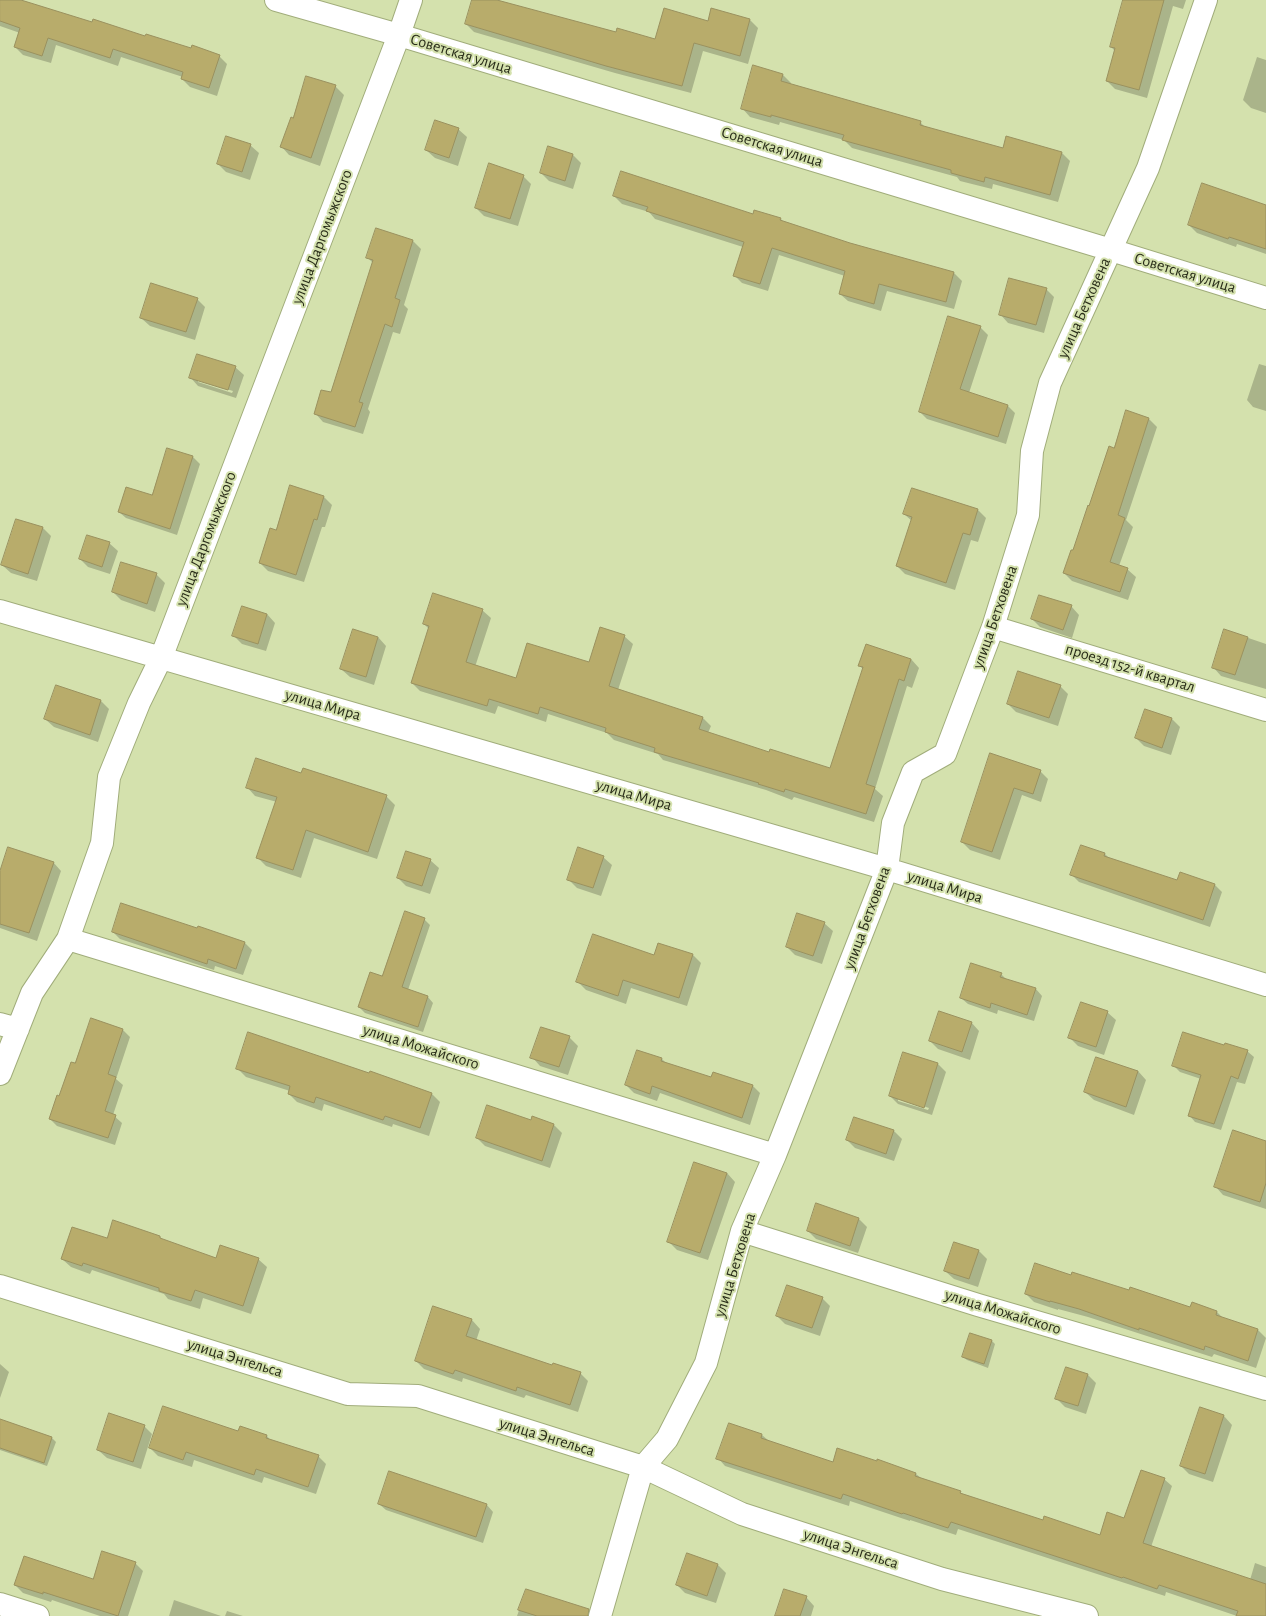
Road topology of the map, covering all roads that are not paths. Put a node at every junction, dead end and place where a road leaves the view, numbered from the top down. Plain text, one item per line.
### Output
1 (276, 0) edge
2 (411, 0) edge
3 (1206, 0) edge
4 (399, 35) junction
5 (1111, 250) junction
6 (1266, 298) edge
7 (0, 610) edge
8 (993, 627) junction
9 (161, 658) junction
10 (1266, 710) edge
11 (887, 869) junction
12 (68, 939) junction
13 (1266, 985) edge
14 (9, 1027) edge
15 (0, 1074) edge
16 (775, 1155) junction
17 (742, 1231) junction
18 (0, 1286) edge
19 (1266, 1389) edge
20 (643, 1467) junction
21 (0, 1604) edge
22 (38, 1616) edge
23 (600, 1616) edge
24 (1087, 1616) edge

1 - 4 street, Советская улица
2 - 4 street, улица Даргомыжского
3 - 5 street, улица Бетховена
4 - 5 street, Советская улица
4 - 9 street, улица Даргомыжского
5 - 6 street, Советская улица
5 - 8 street, улица Бетховена
7 - 9 street, улица Мира
8 - 10 street, проезд 152-й квартал
8 - 11 street, улица Бетховена
9 - 11 street, улица Мира
9 - 12 street, улица Даргомыжского
11 - 13 street, улица Мира
11 - 16 street, улица Бетховена
12 - 14 street, улица Даргомыжского
12 - 16 street, улица Можайского
14 - 15 street, улица Даргомыжского
16 - 17 street, улица Бетховена
17 - 19 street, улица Можайского
17 - 20 street, улица Бетховена
18 - 20 street, улица Энгельса
20 - 23 street, улица Бетховена
20 - 24 street, улица Энгельса
21 - 22 street

